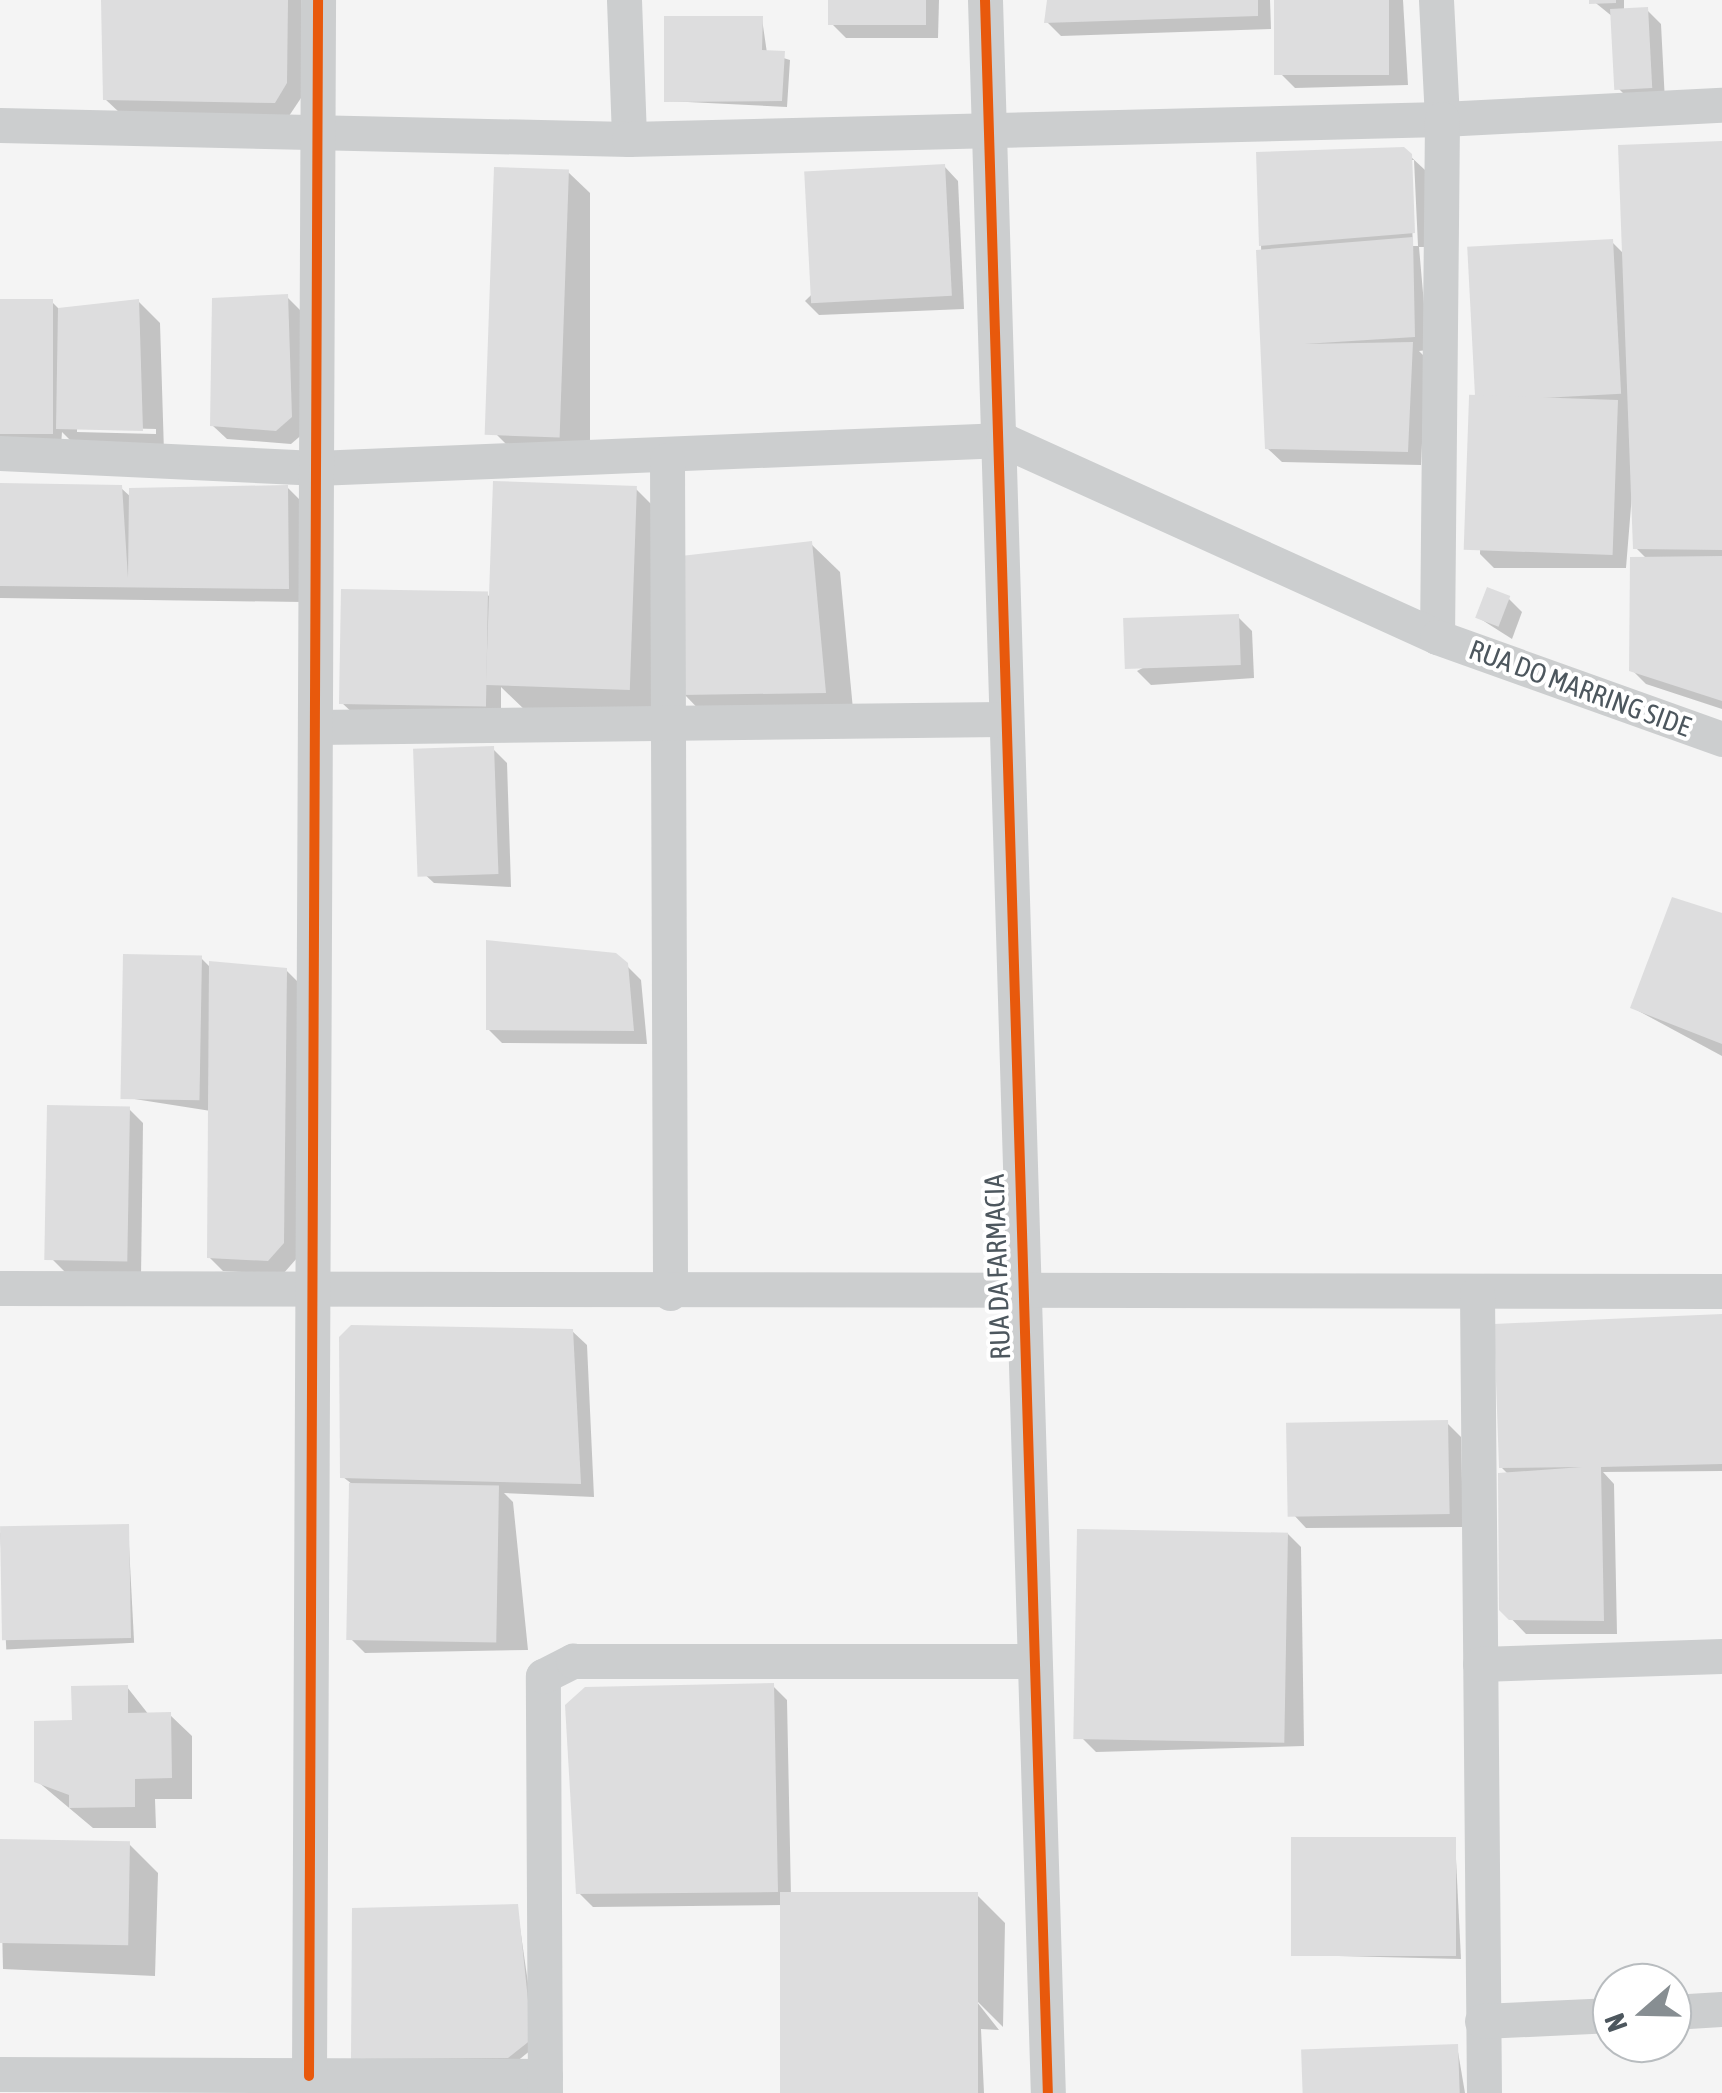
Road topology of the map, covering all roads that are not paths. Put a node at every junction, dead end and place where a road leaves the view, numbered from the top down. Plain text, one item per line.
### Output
1 (318, 0) edge
2 (624, 0) edge
3 (985, 0) edge
4 (1436, 0) edge
5 (1722, 105) edge
6 (1442, 118) junction
7 (987, 123) junction
8 (0, 125) edge
9 (320, 136) junction
10 (629, 138) junction
11 (1002, 440) junction
12 (0, 453) edge
13 (667, 460) junction
14 (316, 468) junction
15 (1438, 638) junction
16 (668, 718) junction
17 (1002, 719) junction
18 (314, 727) junction
19 (1722, 739) edge
20 (0, 1288) edge
21 (311, 1290) junction
22 (1722, 1291) edge
23 (670, 1293) junction
24 (1477, 1293) junction
25 (1020, 1296) junction
26 (1722, 1656) edge
27 (1029, 1661) junction
28 (1480, 1664) junction
29 (1722, 2009) edge
30 (1692, 2011) edge
31 (1592, 2016) edge
32 (1482, 2021) junction
33 (0, 2074) edge
34 (310, 2076) junction
35 (545, 2085) edge
36 (1048, 2093) edge
37 (1484, 2093) edge

1 - 9 street
2 - 10 street
3 - 7 street
4 - 6 street
5 - 6 street
6 - 7 street
6 - 15 street
7 - 10 street
7 - 11 street, RUA DA FARMACIA
8 - 9 street
9 - 10 street
9 - 14 street
11 - 13 street
11 - 15 street, RUA DO MARRING SIDE
11 - 17 street, RUA DA FARMACIA
12 - 14 street
13 - 14 street
13 - 16 street
14 - 18 street
15 - 19 street, RUA DO MARRING SIDE
16 - 17 street
16 - 18 street
16 - 23 street
17 - 25 street, RUA DA FARMACIA
18 - 21 street
20 - 21 street
21 - 23 street
21 - 34 street
22 - 24 street
23 - 25 street
24 - 25 street
24 - 28 street
25 - 27 street, RUA DA FARMACIA
26 - 28 street
27 - 35 street
27 - 36 street, RUA DA FARMACIA
28 - 32 street
29 - 30 street
31 - 32 street
32 - 37 street
33 - 34 street
34 - 35 street

